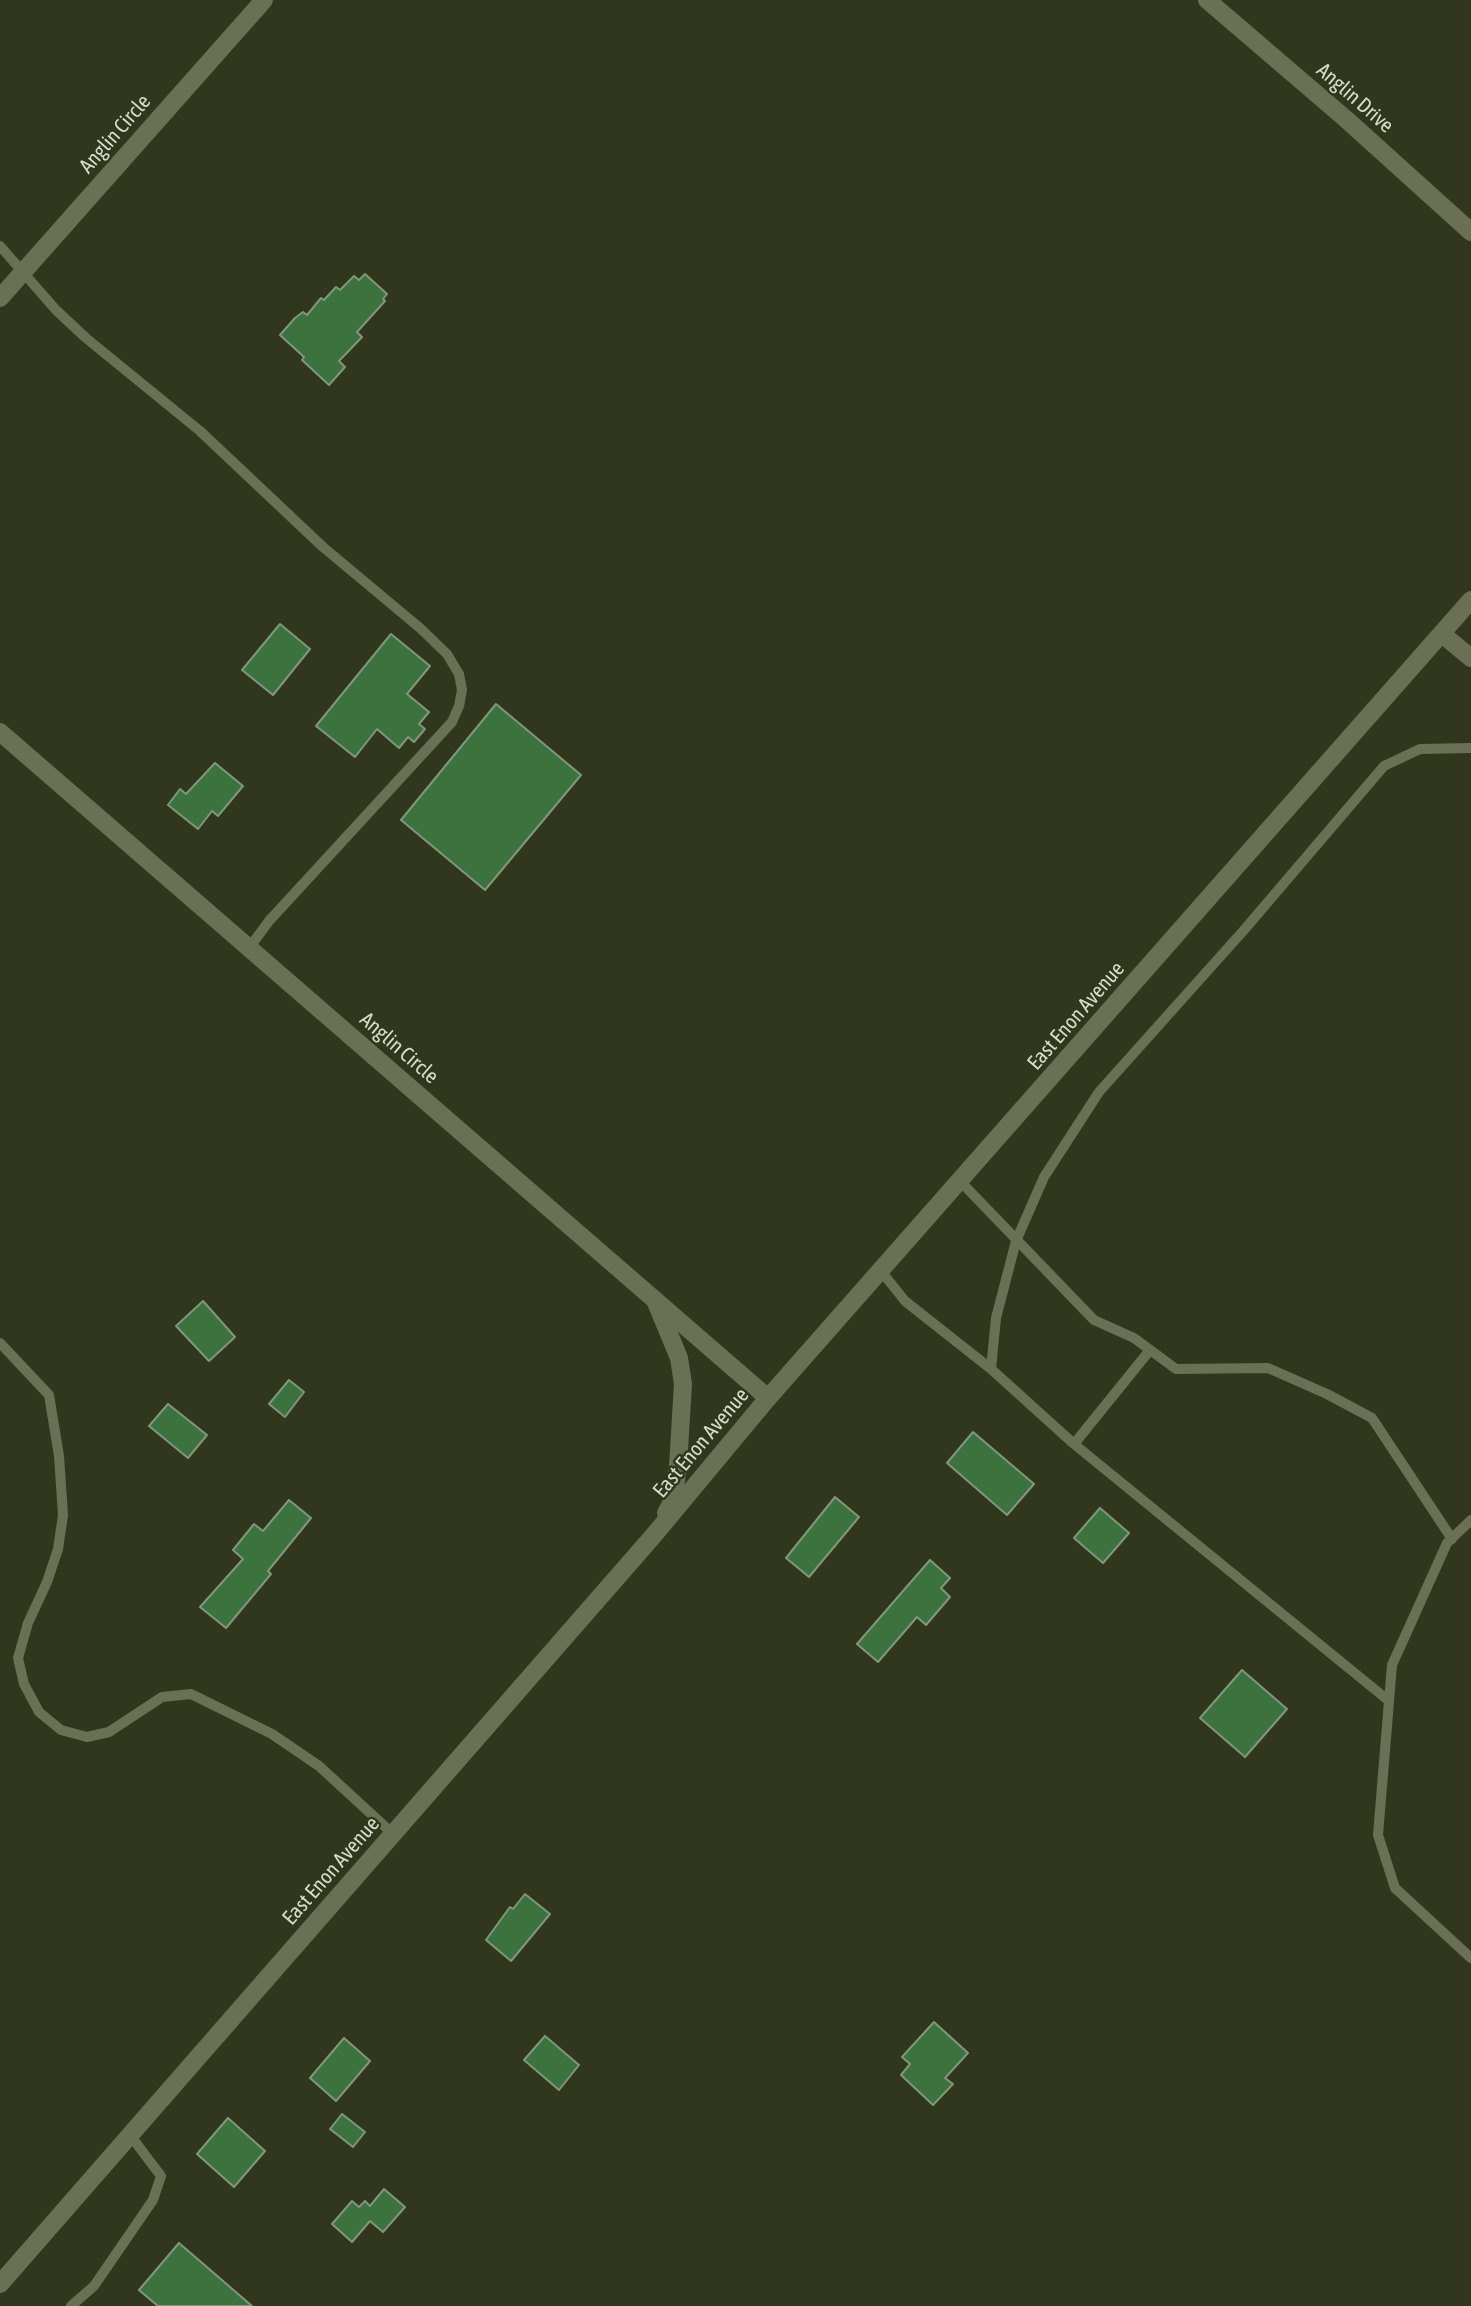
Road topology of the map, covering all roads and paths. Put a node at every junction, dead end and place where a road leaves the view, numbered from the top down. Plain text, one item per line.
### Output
1 (264, 0) edge
2 (1207, 0) edge
3 (1471, 232) edge
4 (0, 246) edge
5 (22, 273) junction
6 (0, 298) edge
7 (1471, 600) edge
8 (1443, 634) junction
9 (1471, 658) edge
10 (0, 732) edge
11 (1471, 748) edge
12 (249, 948) junction
13 (960, 1181) junction
14 (1016, 1241) junction
15 (881, 1271) junction
16 (655, 1300) junction
17 (0, 1343) edge
18 (1150, 1350) junction
19 (991, 1369) junction
20 (768, 1398) junction
21 (1074, 1444) junction
22 (1471, 1520) edge
23 (654, 1535) junction
24 (1452, 1539) junction
25 (1389, 1701) junction
26 (393, 1834) junction
27 (1471, 1958) edge
28 (130, 2135) junction
29 (0, 2284) edge
30 (71, 2306) edge

1 - 5 street, Anglin Circle
2 - 3 street, Anglin Drive
4 - 5 lane
5 - 6 street, Anglin Circle
5 - 12 lane
7 - 8 street, East Enon Avenue
8 - 9 street
8 - 13 street, East Enon Avenue
10 - 12 street, Anglin Circle
11 - 14 lane
12 - 16 street, Anglin Circle
13 - 14 lane
13 - 15 street, East Enon Avenue
14 - 18 lane
14 - 19 lane
15 - 19 lane
15 - 20 street, East Enon Avenue
16 - 20 street, Anglin Circle
16 - 23 street
17 - 26 lane
18 - 21 lane
18 - 24 lane
19 - 21 lane
20 - 23 street, East Enon Avenue
21 - 25 lane
22 - 24 lane
23 - 26 street, East Enon Avenue
24 - 25 lane
25 - 27 lane
26 - 28 street, East Enon Avenue
28 - 29 street, East Enon Avenue
28 - 30 lane

